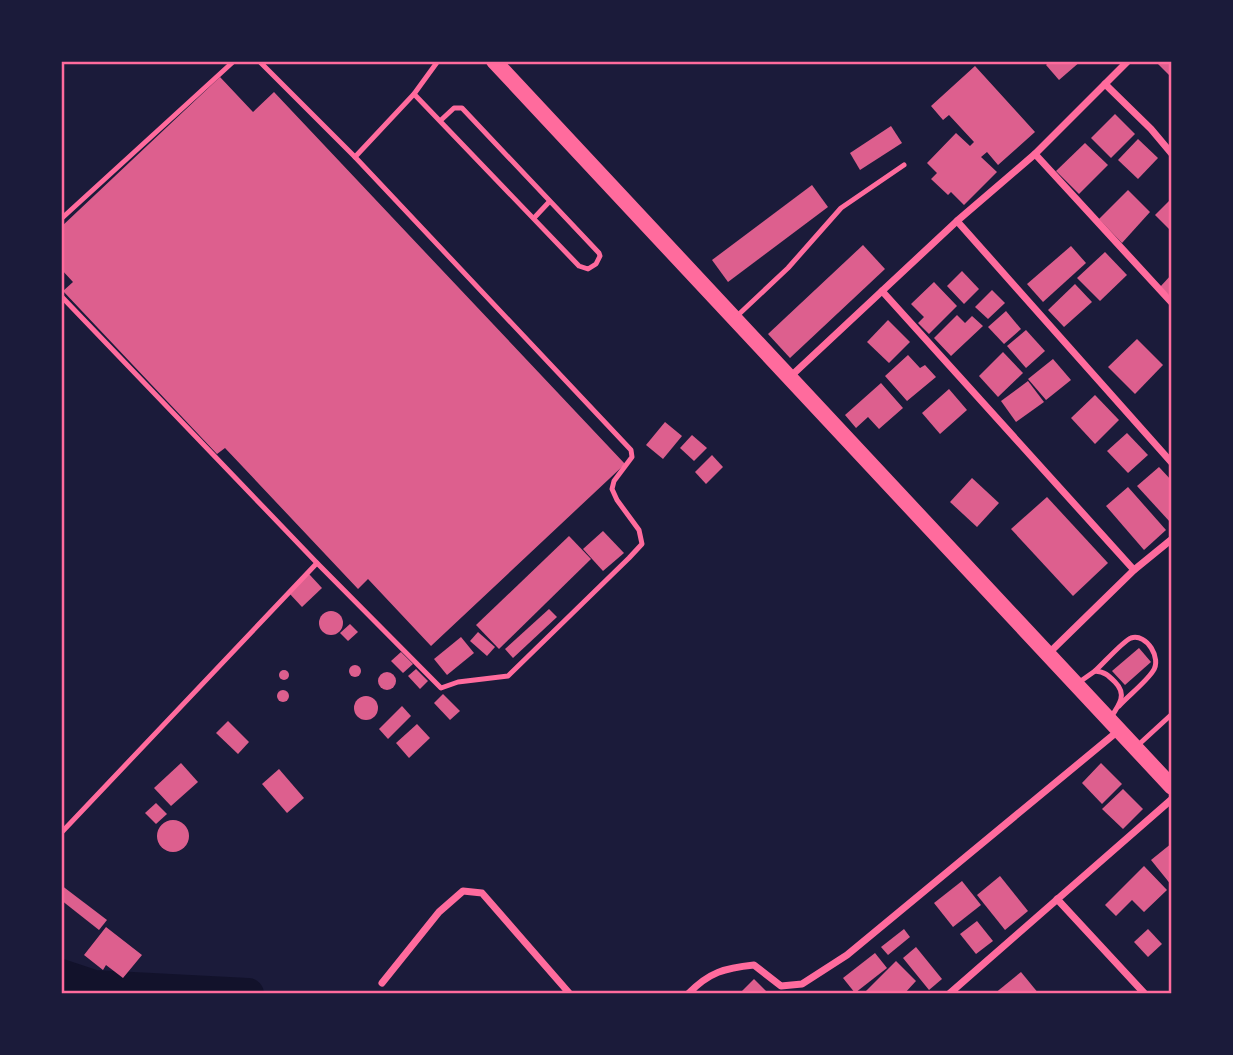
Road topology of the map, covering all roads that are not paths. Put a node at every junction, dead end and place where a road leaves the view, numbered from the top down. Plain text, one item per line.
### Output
1 (234, 61) edge
2 (259, 61) edge
3 (428, 61) edge
4 (438, 61) edge
5 (494, 61) edge
6 (1128, 61) edge
7 (433, 67) junction
8 (1105, 84) junction
9 (414, 94) junction
10 (440, 121) junction
11 (1172, 154) edge
12 (1035, 155) junction
13 (355, 157) junction
14 (904, 165) dead end
15 (549, 202) junction
16 (534, 218) junction
17 (61, 219) edge
18 (957, 221) junction
19 (882, 291) junction
20 (61, 296) edge
21 (1172, 303) edge
22 (735, 318) junction
23 (790, 377) junction
24 (1172, 463) edge
25 (1172, 538) edge
26 (317, 563) junction
27 (1134, 570) junction
28 (1048, 654) junction
29 (1095, 671) junction
30 (1077, 684) junction
31 (1172, 714) edge
32 (1116, 718) junction
33 (1136, 748) junction
34 (1172, 787) edge
35 (1172, 799) edge
36 (61, 833) edge
37 (1056, 899) junction
38 (382, 983) dead end
39 (780, 990) edge
40 (954, 992) edge
41 (570, 994) edge
42 (688, 994) edge
43 (1145, 994) edge

1 - 17 lane
2 - 13 lane
3 - 7 lane
4 - 7 lane
5 - 22 main road
6 - 8 street
7 - 9 lane
8 - 11 street
8 - 12 street
9 - 10 lane
9 - 13 lane
10 - 15 lane
10 - 16 lane
12 - 18 street
12 - 21 street
13 - 26 lane
14 - 22 lane
15 - 16 lane
15 - 16 lane
18 - 19 street
18 - 24 street
19 - 23 street
19 - 27 street
20 - 26 lane
22 - 23 main road
23 - 28 main road
25 - 27 street
26 - 36 lane
27 - 28 street
28 - 30 main road
29 - 30 lane
29 - 32 lane
29 - 32 lane
30 - 32 main road
31 - 33 lane
32 - 33 main road
32 - 39 street
33 - 34 main road
35 - 37 street
37 - 40 street
37 - 43 street
38 - 41 street
39 - 42 street

